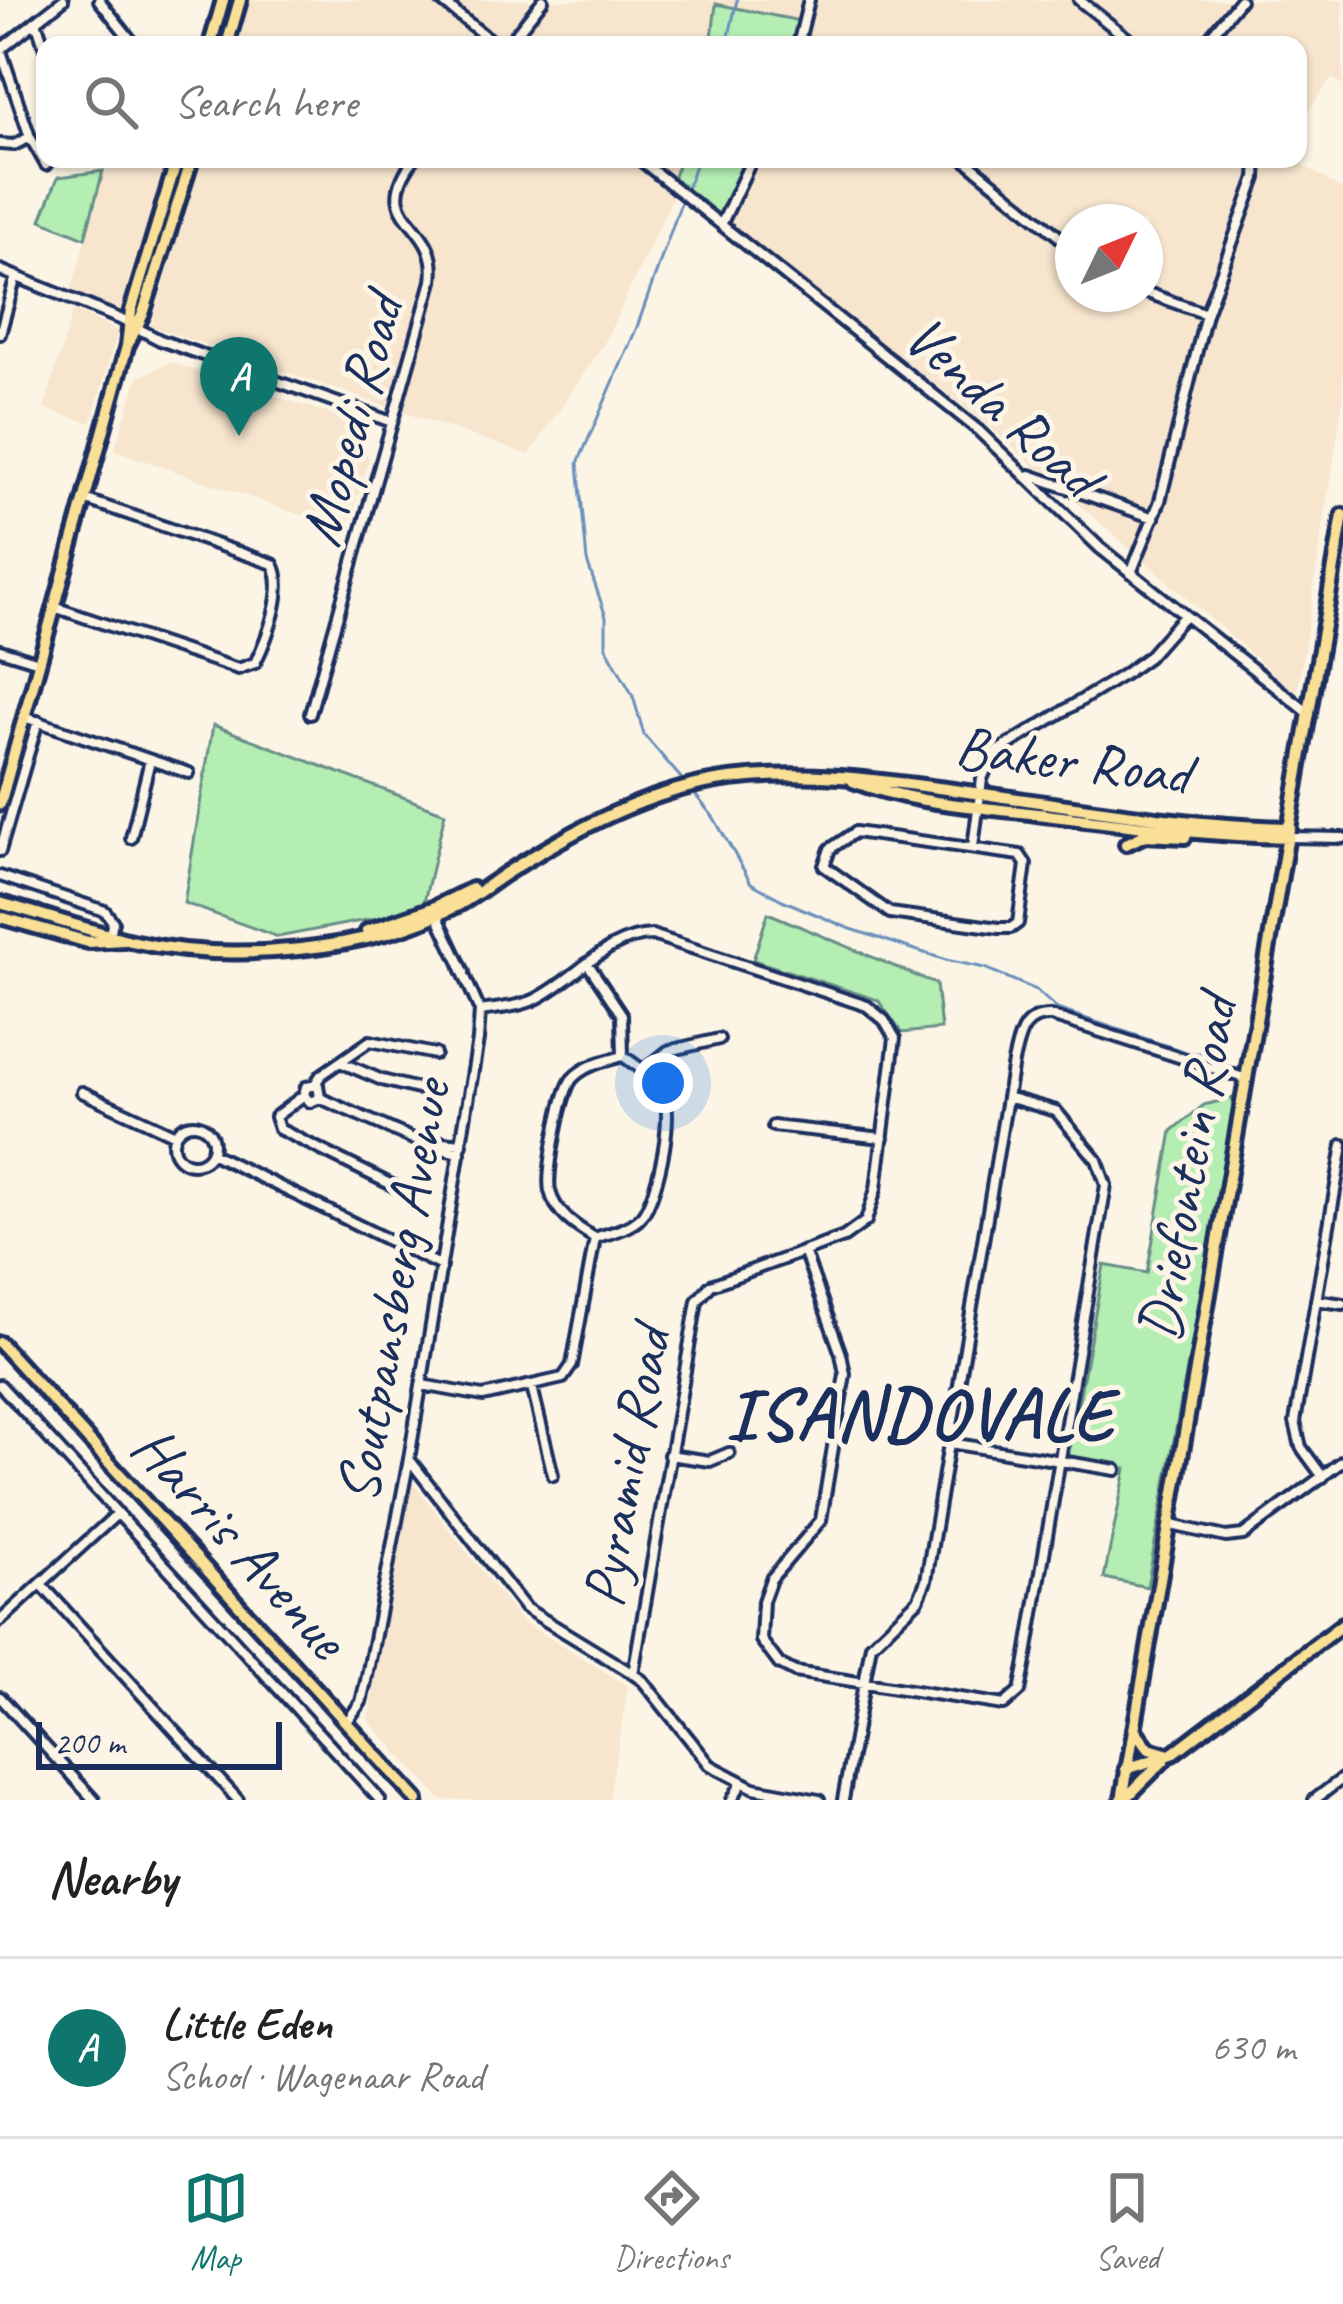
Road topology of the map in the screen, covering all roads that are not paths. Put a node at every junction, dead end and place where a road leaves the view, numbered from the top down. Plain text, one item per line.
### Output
1 (63, 0) edge
2 (100, 0) edge
3 (223, 0) edge
4 (239, 0) edge
5 (440, 0) edge
6 (543, 0) edge
7 (809, 0) edge
8 (1079, 0) edge
9 (1240, 0) edge
10 (36, 21) junction
11 (41, 36) edge
12 (128, 36) edge
13 (213, 36) edge
14 (229, 36) edge
15 (483, 36) edge
16 (515, 36) edge
17 (800, 36) edge
18 (1125, 36) edge
19 (1210, 36) edge
20 (0, 49) edge
21 (30, 136) junction
22 (0, 144) edge
23 (36, 147) edge
24 (175, 168) edge
25 (189, 168) edge
26 (408, 168) edge
27 (651, 168) edge
28 (748, 168) edge
29 (975, 168) edge
30 (1257, 168) edge
31 (722, 223) junction
32 (1055, 233) edge
33 (0, 270) edge
34 (16, 276) junction
35 (1163, 299) edge
36 (1205, 314) junction
37 (133, 326) junction
38 (0, 334) edge
39 (392, 422) junction
40 (1028, 474) junction
41 (84, 499) junction
42 (1343, 515) edge
43 (1154, 518) junction
44 (1131, 573) junction
45 (54, 607) junction
46 (1185, 615) junction
47 (0, 650) edge
48 (39, 662) junction
49 (310, 714) dead end
50 (1310, 714) junction
51 (24, 717) junction
52 (38, 721) junction
53 (150, 760) junction
54 (189, 773) dead end
55 (980, 800) junction
56 (0, 804) edge
57 (1200, 832) junction
58 (1290, 833) junction
59 (1257, 837) junction
60 (131, 838) dead end
61 (1343, 838) edge
62 (1126, 844) dead end
63 (973, 847) junction
64 (0, 851) edge
65 (1282, 871) junction
66 (0, 876) edge
67 (0, 903) edge
68 (435, 912) junction
69 (0, 917) edge
70 (110, 933) junction
71 (127, 940) junction
72 (588, 964) junction
73 (480, 1011) junction
74 (718, 1039) dead end
75 (434, 1054) dead end
76 (623, 1056) junction
77 (340, 1062) junction
78 (643, 1071) junction
79 (1247, 1079) junction
80 (315, 1084) junction
81 (426, 1091) dead end
82 (82, 1092) dead end
83 (304, 1095) junction
84 (1007, 1097) junction
85 (320, 1098) junction
86 (773, 1126) dead end
87 (176, 1135) junction
88 (883, 1138) junction
89 (1343, 1145) edge
90 (461, 1149) junction
91 (211, 1153) junction
92 (1341, 1168) edge
93 (406, 1192) dead end
94 (595, 1238) junction
95 (804, 1251) junction
96 (441, 1266) junction
97 (1316, 1300) junction
98 (1343, 1304) edge
99 (0, 1343) edge
100 (0, 1384) edge
101 (422, 1385) junction
102 (532, 1388) junction
103 (950, 1443) junction
104 (669, 1454) junction
105 (729, 1454) dead end
106 (409, 1459) junction
107 (1060, 1461) junction
108 (1343, 1461) edge
109 (1116, 1470) dead end
110 (553, 1475) dead end
111 (1323, 1477) junction
112 (118, 1513) junction
113 (1171, 1525) junction
114 (41, 1584) junction
115 (0, 1621) edge
116 (1343, 1624) edge
117 (633, 1674) junction
118 (863, 1682) junction
119 (0, 1697) edge
120 (346, 1723) junction
121 (1133, 1727) junction
122 (1170, 1756) junction
123 (1126, 1768) junction
124 (1343, 1778) edge
125 (741, 1784) junction
126 (94, 1800) edge
127 (238, 1800) edge
128 (380, 1800) edge
129 (416, 1800) edge
130 (732, 1800) edge
131 (819, 1800) edge
132 (843, 1800) edge
133 (1123, 1800) edge
134 (1314, 1800) edge

1 - 10 street
2 - 12 street
3 - 13 main road
4 - 14 main road
5 - 15 street
6 - 16 street
7 - 17 street
8 - 18 street
9 - 19 street
10 - 11 street
10 - 20 street
20 - 21 street
21 - 22 street
21 - 23 street
24 - 37 main road
25 - 37 main road
26 - 39 street, Mopedi Road
27 - 31 street, Venda Road
28 - 31 street
29 - 32 street
30 - 36 street
31 - 40 street, Venda Road
33 - 34 street
34 - 37 street
34 - 38 street
35 - 36 street
36 - 43 street
37 - 39 street
37 - 41 main road
39 - 49 street, Mopedi Road
40 - 43 street
40 - 44 street, Venda Road
41 - 45 main road
41 - 45 street
42 - 50 main road, Driefontein Road
43 - 44 street
44 - 46 street, Venda Road
45 - 48 main road
46 - 50 street, Venda Road
46 - 55 street
47 - 48 street
48 - 51 main road
50 - 58 main road, Driefontein Road
51 - 52 street
51 - 56 main road
52 - 53 street
52 - 64 street
53 - 54 street
53 - 60 street
55 - 57 main road, Baker Road
55 - 58 main road, Baker Road
55 - 63 street, Baker Road
55 - 68 main road, Baker Road
57 - 59 main road, Baker Road
57 - 62 main road
58 - 59 main road, Baker Road
58 - 61 street
58 - 65 main road, Driefontein Road
59 - 65 main road
63 - 63 street
65 - 79 main road, Driefontein Road
66 - 70 street
67 - 70 main road, Baker Road
68 - 71 main road, Baker Road
68 - 73 street
69 - 71 main road, Baker Road
70 - 71 main road, Baker Road
72 - 73 street, Pyramid Road
72 - 76 street
72 - 88 street, Pyramid Road
73 - 90 street, Soutpansberg Avenue
74 - 78 street
75 - 77 street
76 - 78 street
76 - 94 street
77 - 80 street
77 - 81 street
78 - 94 street
79 - 84 street
79 - 113 main road, Driefontein Road
80 - 83 street
80 - 85 street
82 - 87 street
83 - 85 street
83 - 93 street
84 - 103 street
84 - 107 street
85 - 90 street
86 - 88 street
87 - 91 street
87 - 91 street
88 - 95 street, Pyramid Road
89 - 92 street
90 - 96 street, Soutpansberg Avenue
91 - 96 street
92 - 97 street
94 - 102 street
95 - 104 street, Pyramid Road
95 - 118 street
96 - 101 street, Soutpansberg Avenue
97 - 98 street
97 - 111 street
99 - 120 main road, Harris Avenue
100 - 112 street
101 - 102 street
101 - 106 street, Soutpansberg Avenue
102 - 110 street
103 - 107 street
103 - 118 street
104 - 105 street
104 - 117 street, Pyramid Road
106 - 117 street
106 - 120 street, Soutpansberg Avenue
107 - 109 street
107 - 118 street
108 - 111 street
111 - 113 street
112 - 114 street
112 - 128 street
113 - 121 main road, Driefontein Road
114 - 115 street
114 - 127 street
116 - 122 main road
117 - 125 street, Pyramid Road
118 - 132 street
119 - 126 street
120 - 129 main road, Harris Avenue
121 - 122 main road
121 - 123 main road, Driefontein Road
122 - 123 main road
122 - 133 main road
123 - 133 main road, Driefontein Road
124 - 134 street
125 - 130 street
125 - 131 street, Pyramid Road

